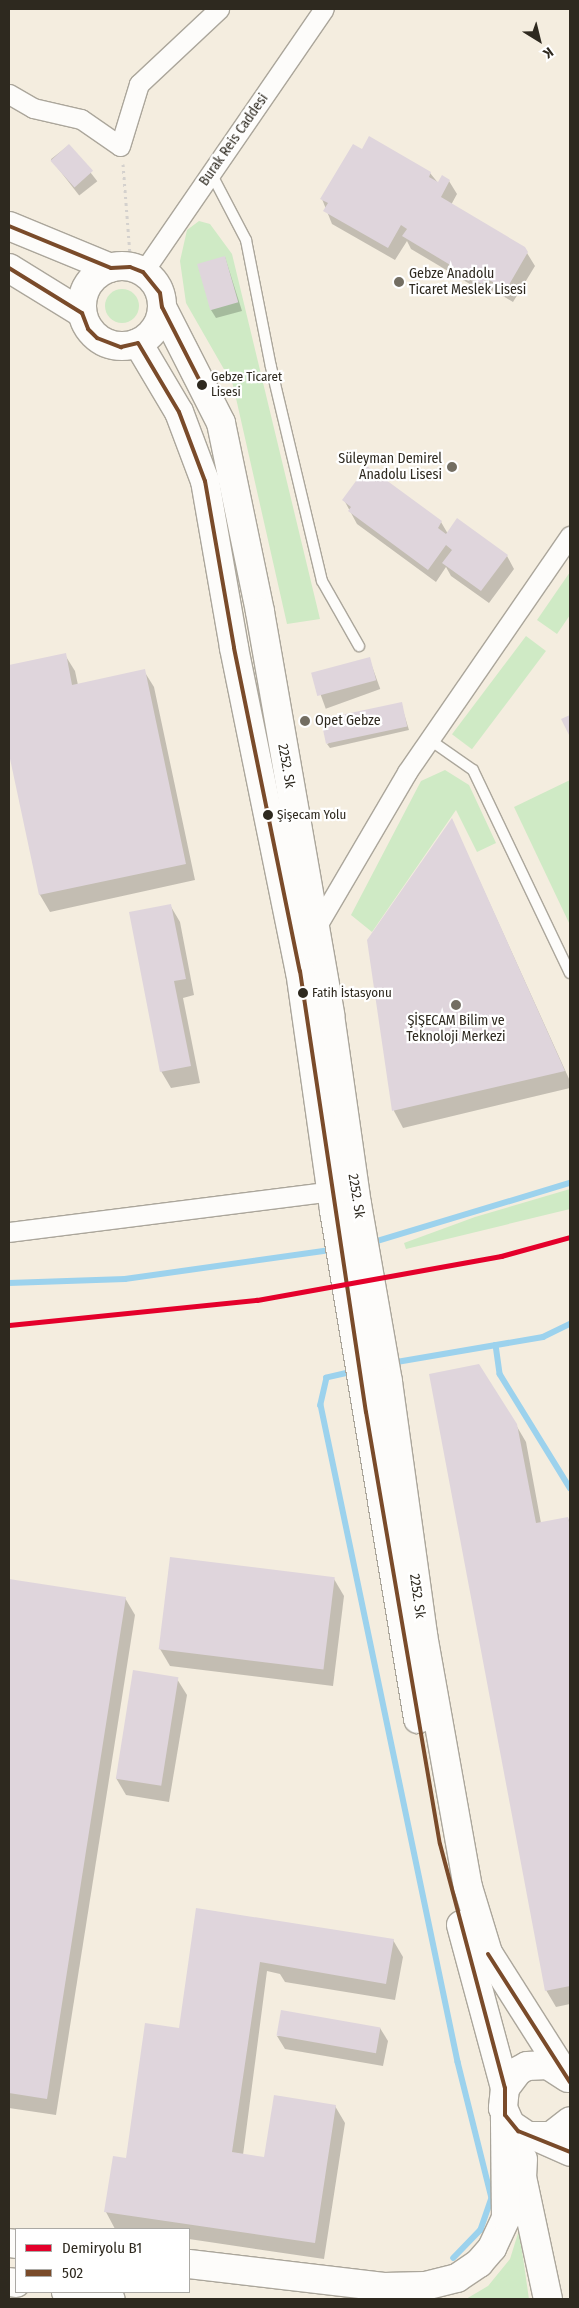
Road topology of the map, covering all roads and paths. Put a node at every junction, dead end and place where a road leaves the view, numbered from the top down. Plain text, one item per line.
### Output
1 (219, 9) edge
2 (324, 9) edge
3 (9, 94) edge
4 (120, 146) junction
5 (211, 173) junction
6 (9, 226) edge
7 (9, 268) edge
8 (128, 269) junction
9 (162, 306) junction
10 (82, 313) junction
11 (138, 343) junction
12 (570, 536) edge
13 (359, 646) dead end
14 (430, 740) junction
15 (315, 929) junction
16 (570, 973) edge
17 (344, 1199) junction
18 (9, 1232) edge
19 (375, 1383) junction
20 (568, 2079) edge
21 (505, 2088) junction
22 (505, 2115) junction
23 (570, 2121) edge
24 (533, 2137) junction
25 (570, 2152) edge
26 (190, 2264) edge
27 (384, 2287) junction
28 (72, 2293) edge
29 (110, 2299) edge
30 (418, 2299) edge
31 (548, 2299) edge

1 - 4 street
2 - 5 street, Burak Reis Caddesi
3 - 4 street
4 - 8 path
5 - 8 street, Burak Reis Caddesi
5 - 13 lane
6 - 8 main road
7 - 10 main road
8 - 9 main road
8 - 10 main road
9 - 11 main road
9 - 15 main road, 2252. Sk
10 - 11 main road
11 - 17 main road, 2252. Sk
12 - 14 street
14 - 15 street
14 - 16 lane
15 - 17 main road, 2252. Sk
17 - 18 street
17 - 19 main road, 2252. Sk
19 - 20 main road, 2252. Sk
19 - 21 main road, 2252. Sk
20 - 21 main road
21 - 22 main road, 2252. Sk
22 - 24 main road
22 - 27 main road, 2252. Sk
23 - 24 main road
24 - 25 main road
24 - 31 main road
26 - 27 main road
27 - 30 main road
28 - 29 main road

